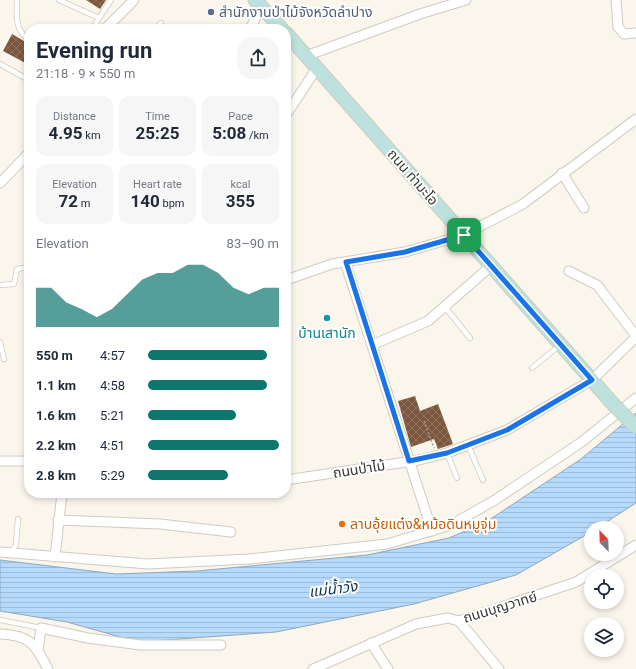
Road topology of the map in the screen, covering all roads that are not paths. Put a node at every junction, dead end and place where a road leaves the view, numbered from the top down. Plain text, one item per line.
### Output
1 (17, 0) edge
2 (59, 0) edge
3 (112, 0) edge
4 (134, 0) edge
5 (466, 0) edge
6 (616, 0) edge
7 (258, 3) edge
8 (98, 18) junction
9 (95, 24) edge
10 (110, 24) edge
11 (252, 24) edge
12 (277, 24) edge
13 (636, 33) edge
14 (24, 37) edge
15 (291, 39) edge
16 (306, 56) junction
17 (0, 64) edge
18 (317, 68) junction
19 (24, 77) edge
20 (291, 107) edge
21 (636, 119) edge
22 (24, 158) edge
23 (562, 173) junction
24 (0, 183) edge
25 (584, 208) dead end
26 (464, 235) junction
27 (346, 262) junction
28 (491, 266) junction
29 (24, 268) edge
30 (569, 271) dead end
31 (291, 275) edge
32 (0, 285) edge
33 (445, 307) junction
34 (636, 337) edge
35 (470, 338) dead end
36 (0, 342) edge
37 (560, 344) junction
38 (372, 345) junction
39 (4, 359) dead end
40 (532, 368) dead end
41 (592, 380) junction
42 (636, 398) edge
43 (636, 427) edge
44 (468, 445) junction
45 (447, 453) junction
46 (0, 461) edge
47 (24, 461) edge
48 (409, 461) junction
49 (457, 478) dead end
50 (291, 479) edge
51 (483, 480) dead end
52 (61, 498) edge
53 (18, 519) dead end
54 (58, 520) junction
55 (432, 531) junction
56 (231, 532) dead end
57 (636, 545) edge
58 (0, 552) edge
59 (10, 553) junction
60 (55, 557) junction
61 (0, 620) edge
62 (459, 621) junction
63 (41, 628) junction
64 (0, 634) edge
65 (370, 643) junction
66 (221, 645) dead end
67 (38, 650) junction
68 (319, 668) edge
69 (48, 669) edge
70 (388, 669) edge
71 (499, 669) edge

1 - 14 lane
2 - 8 lane
3 - 8 lane
4 - 10 street
5 - 16 street
6 - 13 street
7 - 11 street
7 - 12 street
8 - 9 lane
15 - 16 street, ถนน ท่ามะโอ
16 - 18 street, ถนน ท่ามะโอ
17 - 19 lane
18 - 20 street
18 - 26 street, ถนน ท่ามะโอ
21 - 23 street
22 - 24 street
23 - 25 street
23 - 26 street
26 - 27 street
26 - 28 street, ถนน ท่ามะโอ
27 - 31 street
27 - 38 street
28 - 33 street
28 - 37 street, ถนน ท่ามะโอ
29 - 32 lane
30 - 34 street
33 - 35 lane
33 - 38 street
34 - 41 street, ถนนป่าไม้
36 - 39 lane
37 - 40 lane
37 - 41 street, ถนน ท่ามะโอ
38 - 48 street
41 - 43 street, ถนน ท่ามะโอ, bridge
41 - 44 street, ถนนป่าไม้
42 - 55 street
44 - 45 street, ถนนป่าไม้
44 - 51 lane
45 - 48 street, ถนนป่าไม้
45 - 49 lane
46 - 47 street
48 - 50 street, ถนนป่าไม้
48 - 55 street
52 - 54 street
53 - 59 lane
54 - 56 street
54 - 60 street
55 - 60 street
57 - 62 street, ถนนบุญวาทย์
58 - 59 street
59 - 60 street
61 - 63 lane
62 - 65 street, ถนนบุญวาทย์
62 - 71 street
63 - 66 street
63 - 67 street
64 - 67 street
65 - 68 street, ถนนบุญวาทย์
65 - 70 street
67 - 69 street

